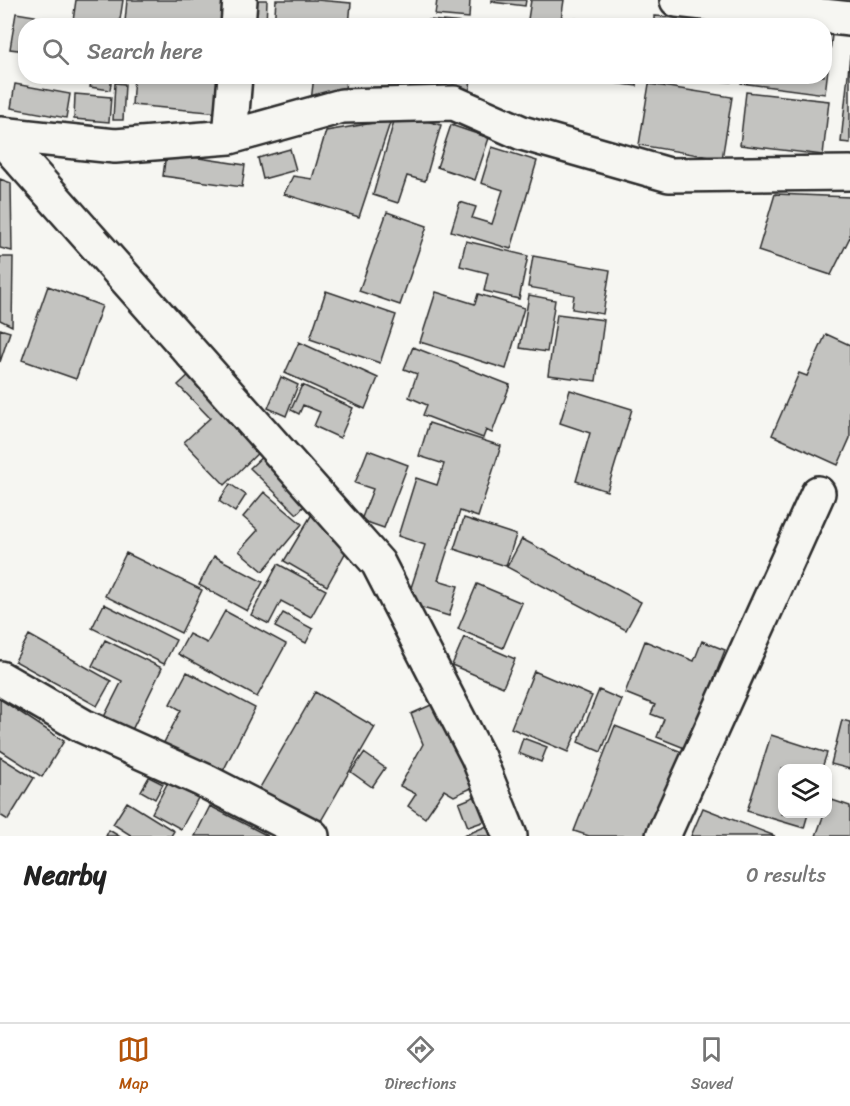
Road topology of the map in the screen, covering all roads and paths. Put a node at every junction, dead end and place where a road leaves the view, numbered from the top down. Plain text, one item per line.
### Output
1 (240, 0) edge
2 (676, 0) edge
3 (239, 18) edge
4 (850, 19) edge
5 (233, 84) edge
6 (0, 136) edge
7 (230, 138) junction
8 (850, 173) edge
9 (818, 493) dead end
10 (0, 678) edge
11 (312, 836) edge
12 (510, 836) edge
13 (663, 836) edge

1 - 3 street
2 - 4 street
5 - 7 street
6 - 7 street
6 - 12 street
7 - 8 street
9 - 13 street
10 - 11 street

